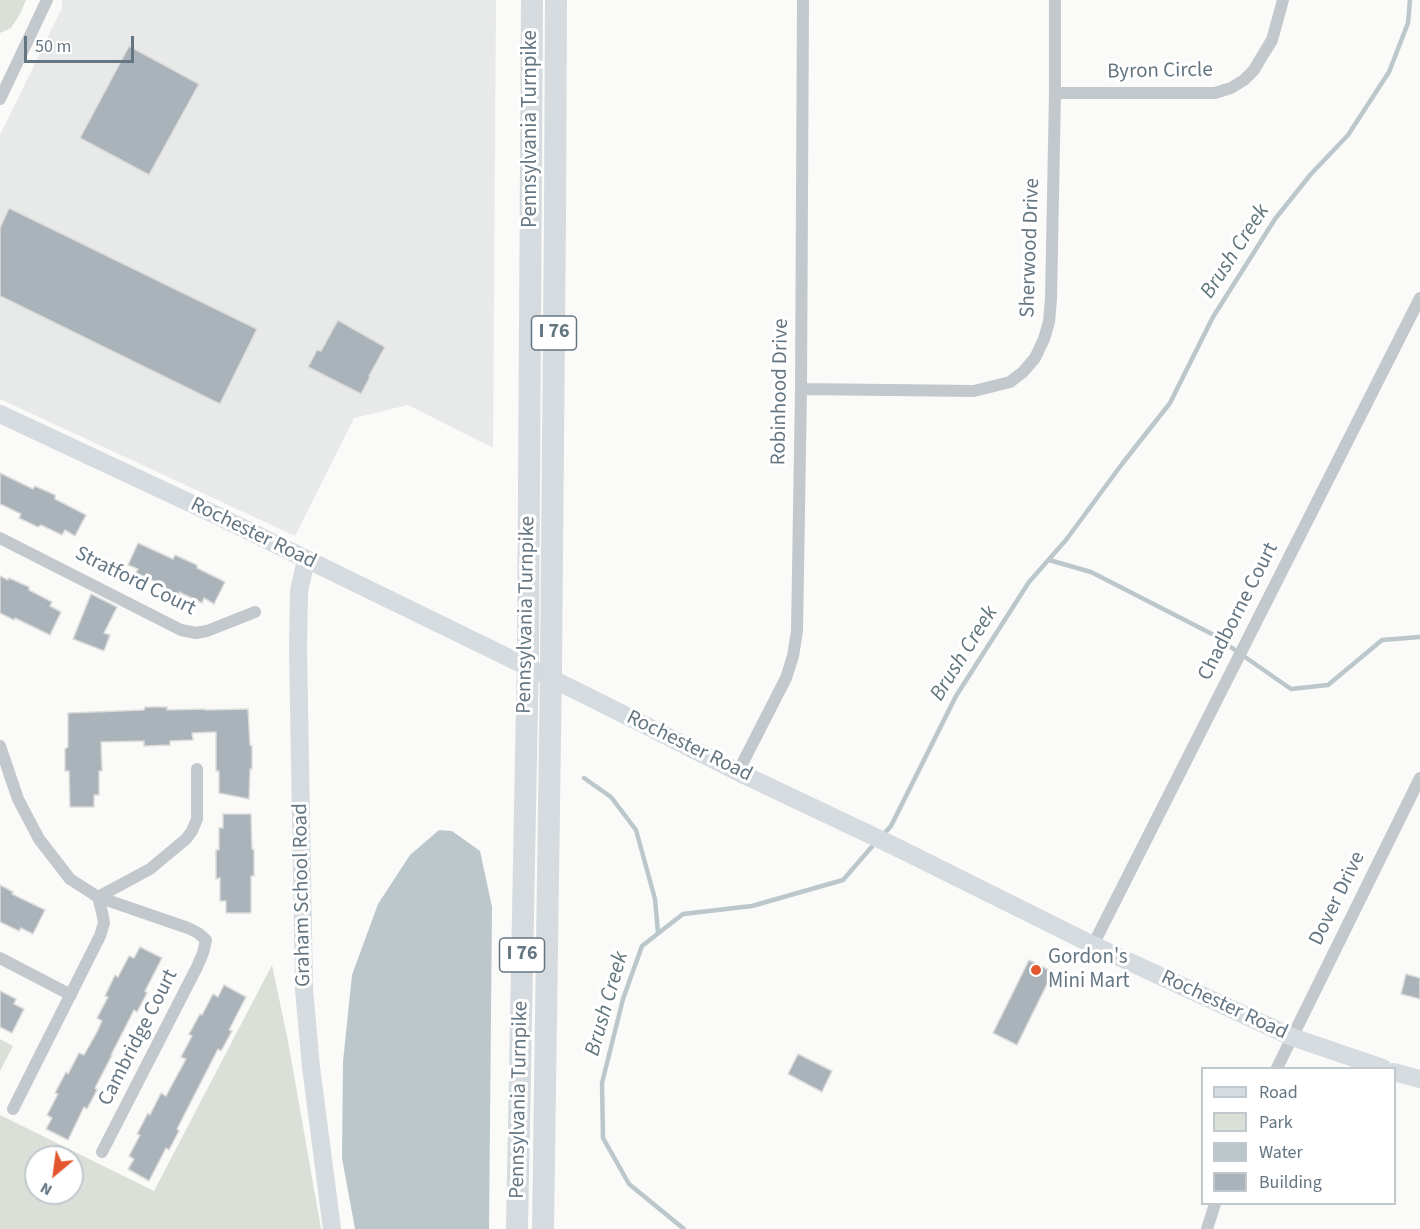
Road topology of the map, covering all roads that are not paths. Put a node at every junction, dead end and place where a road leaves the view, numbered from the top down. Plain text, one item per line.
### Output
1 (47, 0) edge
2 (532, 0) edge
3 (556, 0) edge
4 (803, 0) edge
5 (1055, 0) edge
6 (1283, 0) edge
7 (1055, 93) junction
8 (0, 99) edge
9 (1420, 298) edge
10 (801, 390) junction
11 (0, 414) edge
12 (0, 538) edge
13 (306, 560) junction
14 (255, 612) dead end
15 (0, 746) edge
16 (197, 769) dead end
17 (738, 772) junction
18 (1420, 778) edge
19 (98, 897) junction
20 (1093, 945) junction
21 (0, 958) edge
22 (70, 995) junction
23 (1292, 1038) junction
24 (1278, 1067) edge
25 (1380, 1067) edge
26 (1396, 1072) edge
27 (1420, 1080) edge
28 (13, 1109) dead end
29 (102, 1152) dead end
30 (1214, 1205) edge
31 (332, 1229) edge
32 (518, 1229) edge
33 (543, 1229) edge
34 (1207, 1229) edge

1 - 8 street
2 - 32 highway, Pennsylvania Turnpike / I 76
3 - 33 highway, Pennsylvania Turnpike / I 76
4 - 10 street, Robinhood Drive
5 - 7 street, Sherwood Drive
6 - 7 street, Byron Circle
7 - 10 street, Sherwood Drive
9 - 20 street, Chadborne Court
10 - 17 street, Robinhood Drive
11 - 13 street, Rochester Road
12 - 14 street, Stratford Court
13 - 17 street, Rochester Road
13 - 31 street, Graham School Road
15 - 19 street
16 - 19 street
17 - 20 street, Rochester Road
18 - 23 street, Dover Drive
19 - 22 street
19 - 29 street, Cambridge Court
20 - 23 street, Rochester Road
21 - 22 street
22 - 28 street
23 - 24 street, Dover Drive
23 - 25 street, Rochester Road
26 - 27 street
30 - 34 street

